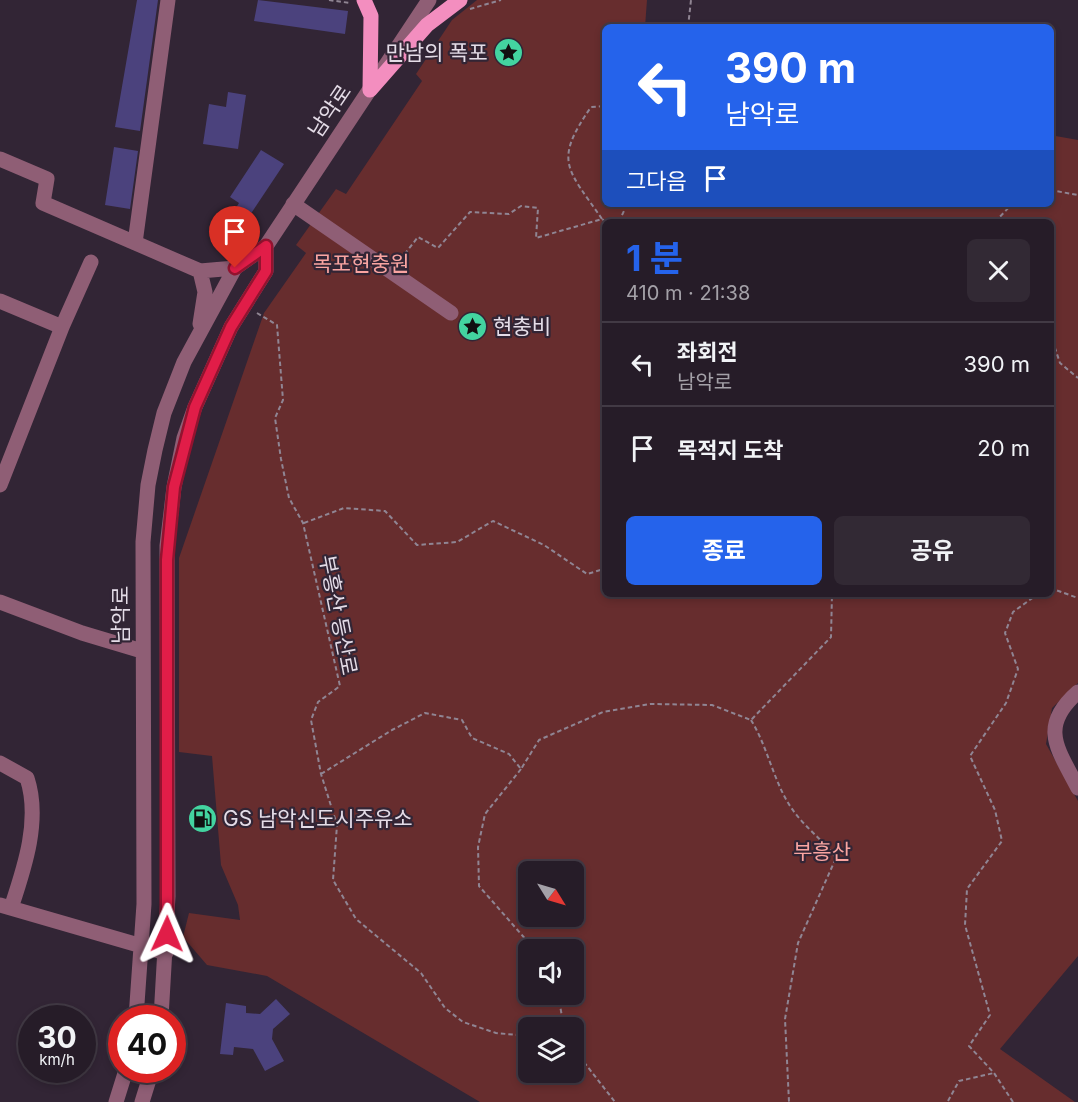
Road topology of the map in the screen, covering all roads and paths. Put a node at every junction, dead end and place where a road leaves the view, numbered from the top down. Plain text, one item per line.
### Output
1 (168, 0) edge
2 (329, 0) edge
3 (429, 0) edge
4 (501, 0) edge
5 (690, 0) edge
6 (357, 2) edge
7 (462, 5) edge
8 (688, 24) edge
9 (370, 90) junction
10 (602, 106) edge
11 (0, 159) edge
12 (1054, 191) edge
13 (1078, 195) edge
14 (293, 204) junction
15 (1009, 207) edge
16 (602, 219) joint
17 (998, 219) edge
18 (135, 243) junction
19 (266, 246) junction
20 (91, 262) dead end
21 (235, 268) junction
22 (200, 271) junction
23 (391, 272) junction
24 (0, 302) edge
25 (244, 305) junction
26 (451, 313) dead end
27 (62, 327) junction
28 (198, 336) junction
29 (1054, 345) edge
30 (1078, 378) edge
31 (0, 485) edge
32 (303, 523) junction
33 (602, 570) edge
34 (1054, 589) edge
35 (832, 597) edge
36 (1034, 597) edge
37 (1078, 598) edge
38 (0, 602) edge
39 (142, 651) junction
40 (1078, 692) edge
41 (751, 720) junction
42 (0, 763) edge
43 (520, 769) junction
44 (321, 774) junction
45 (1078, 788) edge
46 (5, 907) edge
47 (525, 939) edge
48 (142, 946) junction
49 (166, 953) junction
50 (137, 1005) edge
51 (162, 1005) edge
52 (518, 1035) edge
53 (584, 1062) edge
54 (994, 1073) junction
55 (122, 1083) edge
56 (148, 1083) edge
57 (948, 1101) edge
58 (116, 1102) edge
59 (142, 1102) edge
60 (615, 1102) edge
61 (789, 1102) edge
62 (1012, 1102) edge

1 - 18 street
2 - 6 path
3 - 9 street, 남악로
4 - 7 path
5 - 8 path
6 - 9 main road
7 - 9 main road
9 - 14 street, 남악로
10 - 16 path
11 - 18 street
12 - 13 path
14 - 19 street, 남악로
14 - 23 street
15 - 17 path
16 - 23 path
18 - 22 street
19 - 21 street, 남악로
19 - 25 street, 남악로
20 - 27 street
21 - 22 street
21 - 28 street, 남악로
22 - 28 street
23 - 26 street
24 - 27 street
25 - 32 path, 부흥산 등산로
25 - 49 street, 남악로
27 - 31 street
28 - 39 street, 남악로
29 - 30 path
32 - 33 path
32 - 44 path, 부흥산 등산로
34 - 37 path
35 - 41 path
36 - 54 path
38 - 39 street
39 - 48 street, 남악로
40 - 45 street
41 - 43 path
41 - 61 path
42 - 46 street
43 - 44 path
43 - 47 path
44 - 52 path, 부흥산 등산로
46 - 48 street
48 - 49 street
48 - 50 street, 남악로
49 - 51 street, 남악로
53 - 60 path
54 - 57 path
54 - 62 path
55 - 58 street
56 - 59 street

